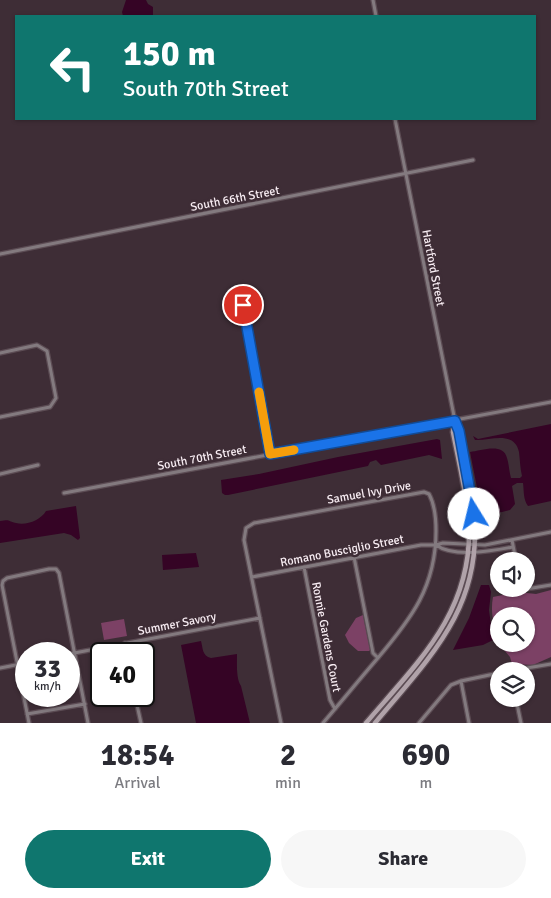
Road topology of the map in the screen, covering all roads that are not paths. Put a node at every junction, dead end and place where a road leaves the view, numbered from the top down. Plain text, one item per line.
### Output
1 (373, 0) edge
2 (376, 15) edge
3 (395, 120) edge
4 (474, 160) dead end
5 (405, 174) junction
6 (0, 254) edge
7 (230, 291) dead end
8 (0, 353) edge
9 (551, 402) edge
10 (0, 417) edge
11 (455, 421) junction
12 (270, 454) junction
13 (38, 465) dead end
14 (0, 474) edge
15 (64, 493) dead end
16 (551, 532) edge
17 (512, 540) junction
18 (436, 545) junction
19 (468, 545) junction
20 (475, 545) junction
21 (513, 547) junction
22 (468, 552) junction
23 (474, 552) junction
24 (514, 552) edge
25 (354, 558) junction
26 (304, 567) junction
27 (252, 577) junction
28 (551, 585) edge
29 (535, 587) edge
30 (260, 618) junction
31 (73, 642) edge
32 (130, 642) edge
33 (15, 649) edge
34 (378, 658) junction
35 (551, 664) edge
36 (15, 665) edge
37 (535, 667) edge
38 (0, 668) edge
39 (490, 675) edge
40 (80, 678) edge
41 (461, 681) junction
42 (85, 704) junction
43 (26, 707) edge
44 (137, 707) edge
45 (518, 707) edge
46 (335, 709) junction
47 (27, 714) junction
48 (29, 723) edge
49 (88, 723) edge
50 (140, 723) edge
51 (281, 723) edge
52 (323, 723) edge
53 (366, 723) edge
54 (375, 723) edge
55 (419, 723) edge
56 (469, 723) edge
57 (521, 723) edge

1 - 2 street
3 - 5 street, Hartford Street
4 - 5 street, South 66th Street
5 - 6 street, South 66th Street
5 - 11 street, Hartford Street
7 - 12 street
8 - 10 street
9 - 11 street, South 70th Street
11 - 12 street, South 70th Street
11 - 19 street
11 - 20 street
12 - 15 street, South 70th Street
13 - 14 street
16 - 17 street, Romano Busciglio Street
17 - 20 street, Romano Busciglio Street
17 - 21 street
18 - 19 street, Romano Busciglio Street
18 - 22 street, Romano Busciglio Street
18 - 25 street, Romano Busciglio Street
18 - 27 street, Samuel Ivy Drive
18 - 34 street, Samuel Ivy Drive
19 - 20 street, Romano Busciglio Street
19 - 22 street
20 - 23 street
21 - 23 street, Romano Busciglio Street
21 - 24 street
22 - 23 street, Romano Busciglio Street
22 - 53 street
23 - 54 street
25 - 26 street, Romano Busciglio Street
25 - 34 street
26 - 27 street, Romano Busciglio Street
26 - 46 street, Ronnie Gardens Court
27 - 30 street, Samuel Ivy Drive
28 - 29 street
30 - 32 street, Summer Savory
30 - 51 street, Samuel Ivy Drive
31 - 33 street
34 - 46 street, Samuel Ivy Drive
35 - 37 street
36 - 38 street
39 - 41 street
40 - 42 street
41 - 55 street
41 - 56 street
42 - 47 street
42 - 49 street
43 - 47 street
44 - 50 street
45 - 57 street
46 - 52 street, Samuel Ivy Drive
47 - 48 street

